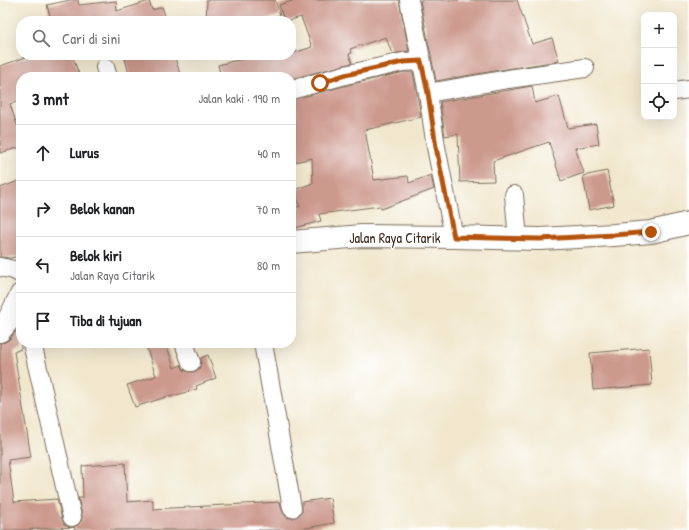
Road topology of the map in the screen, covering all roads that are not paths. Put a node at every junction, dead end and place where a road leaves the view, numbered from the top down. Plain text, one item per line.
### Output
1 (409, 0) edge
2 (421, 61) junction
3 (585, 68) dead end
4 (296, 89) edge
5 (689, 89) edge
6 (677, 91) edge
7 (428, 93) junction
8 (514, 195) dead end
9 (689, 223) edge
10 (454, 237) junction
11 (518, 238) junction
12 (296, 242) edge
13 (0, 267) edge
14 (16, 271) edge
15 (16, 306) edge
16 (0, 331) edge
17 (33, 348) edge
18 (186, 348) edge
19 (264, 348) edge
20 (191, 362) dead end
21 (292, 508) dead end
22 (72, 517) dead end

1 - 2 street
2 - 4 street
2 - 7 street
3 - 7 street
5 - 6 street
7 - 10 street
8 - 11 street
9 - 11 street, Jalan Raya Citarik
10 - 11 street, Jalan Raya Citarik
10 - 12 street, Jalan Raya Citarik
13 - 14 street
15 - 16 street
17 - 22 street
18 - 20 street
19 - 21 street

